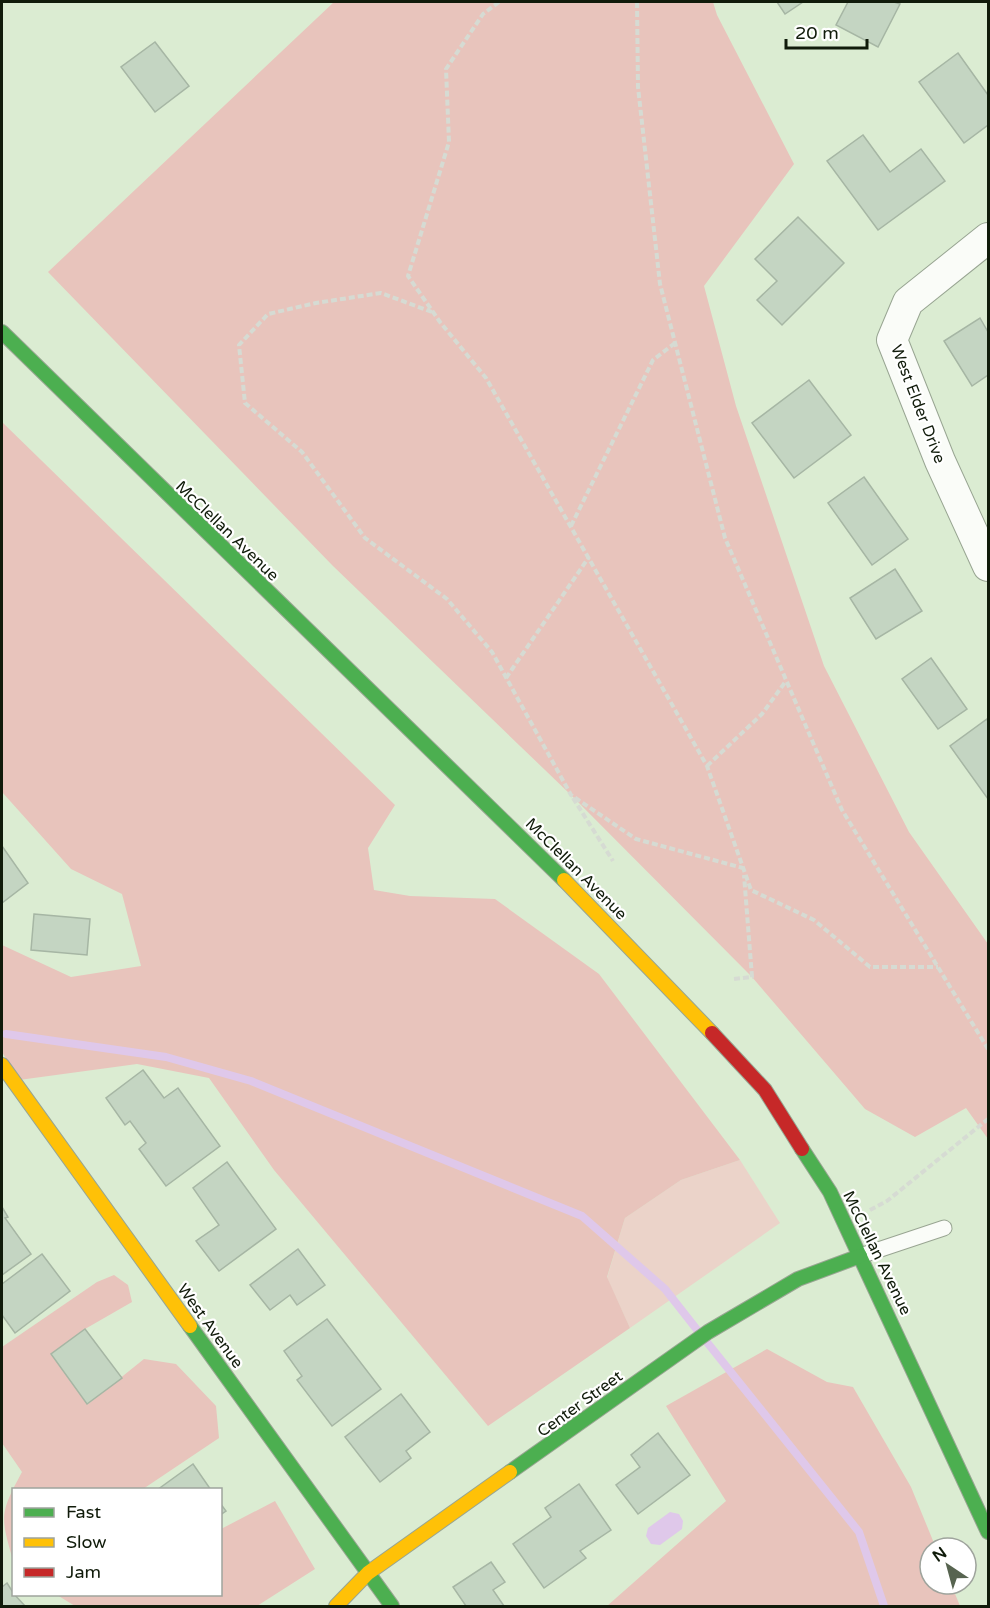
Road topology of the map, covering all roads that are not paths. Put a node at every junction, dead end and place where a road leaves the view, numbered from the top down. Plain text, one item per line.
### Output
1 (988, 238) edge
2 (2, 332) edge
3 (988, 566) edge
4 (2, 1065) edge
5 (944, 1228) dead end
6 (860, 1256) junction
7 (988, 1532) edge
8 (368, 1573) junction
9 (336, 1606) edge
10 (392, 1606) edge

1 - 3 street, West Elder Drive
2 - 6 main road, McClellan Avenue
4 - 8 main road, West Avenue
5 - 6 lane
6 - 7 main road, McClellan Avenue
6 - 8 main road, Center Street
8 - 9 main road, Center Street
8 - 10 main road, West Avenue

